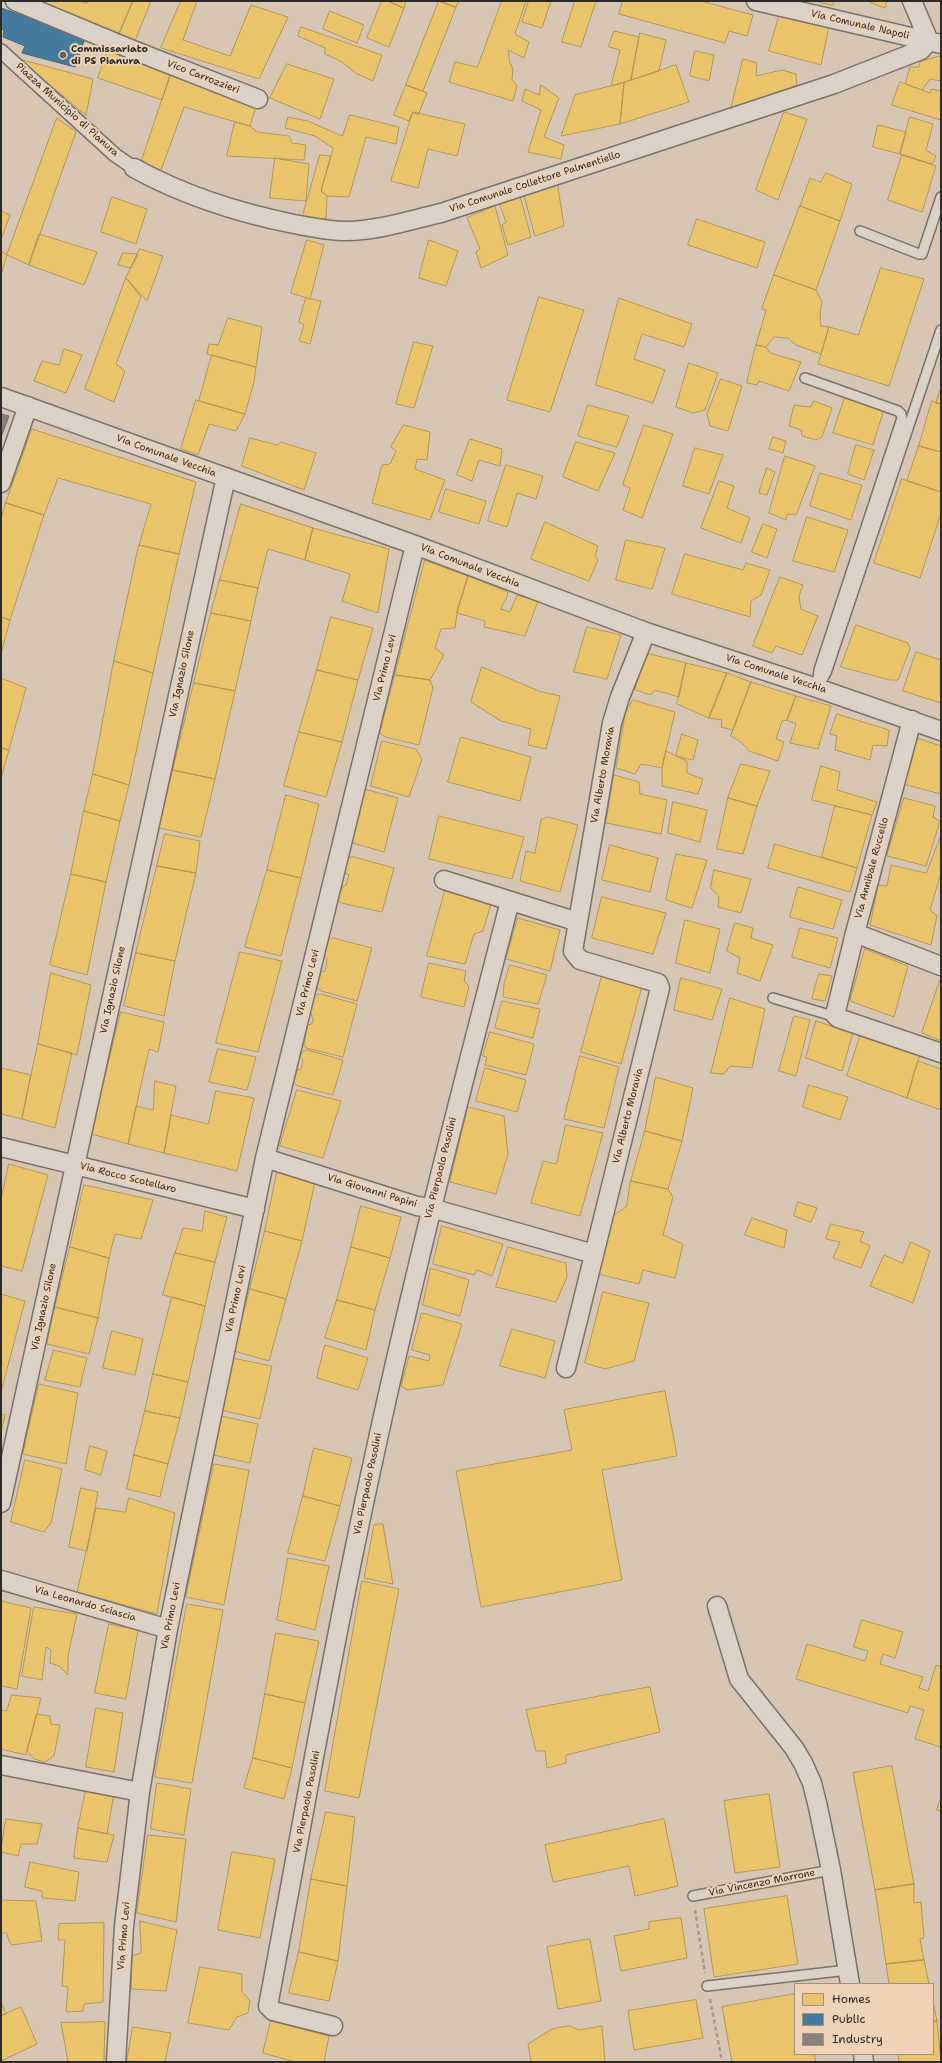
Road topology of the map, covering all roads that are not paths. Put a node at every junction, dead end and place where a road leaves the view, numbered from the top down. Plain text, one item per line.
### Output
1 (15, 1) edge
2 (756, 1) edge
3 (912, 1) edge
4 (935, 42) edge
5 (1, 51) edge
6 (258, 98) dead end
7 (134, 168) joint
8 (941, 197) edge
9 (860, 231) dead end
10 (941, 330) edge
11 (805, 378) dead end
12 (1, 397) edge
13 (28, 406) junction
14 (226, 477) junction
15 (1, 483) edge
16 (415, 546) junction
17 (646, 632) junction
18 (817, 688) junction
19 (912, 720) junction
20 (941, 731) edge
21 (444, 880) dead end
22 (510, 901) junction
23 (578, 922) junction
24 (855, 933) junction
25 (941, 966) edge
26 (773, 998) dead end
27 (836, 1017) junction
28 (941, 1053) edge
29 (1, 1147) edge
30 (266, 1158) junction
31 (74, 1165) junction
32 (431, 1208) junction
33 (255, 1209) junction
34 (594, 1254) junction
35 (566, 1368) dead end
36 (1, 1503) edge
37 (1, 1580) edge
38 (717, 1606) dead end
39 (168, 1629) junction
40 (1, 1765) edge
41 (140, 1792) junction
42 (831, 1870) junction
43 (693, 1896) dead end
44 (849, 1977) edge
45 (707, 1986) dead end
46 (332, 2026) dead end
47 (116, 2062) edge

1 - 6 street, Vico Carrozzieri
2 - 4 street, Via Comunale Napoli
3 - 4 street
4 - 7 street, Via Comunale Collettore Palmentiello
5 - 7 street, Piazza Municipio di Pianura
8 - 9 lane
10 - 18 lane
11 - 18 lane
12 - 13 street, Via Comunale Vecchia
13 - 14 street, Via Comunale Vecchia
13 - 15 street
14 - 16 street, Via Comunale Vecchia
14 - 31 street, Via Ignazio Silone
16 - 17 street, Via Comunale Vecchia
16 - 30 street, Via Primo Levi
17 - 18 street, Via Comunale Vecchia
17 - 23 street, Via Alberto Moravia
18 - 19 street, Via Comunale Vecchia
19 - 20 street, Via Comunale Vecchia
19 - 24 street, Via Annibale Ruccello
21 - 22 street
22 - 23 street
22 - 32 street, Via Pierpaolo Pasolini
23 - 34 street, Via Alberto Moravia
24 - 25 street
24 - 27 street, Via Annibale Ruccello
26 - 27 lane
27 - 28 street
29 - 31 street, Via Rocco Scotellaro
30 - 32 street, Via Giovanni Papini
30 - 33 street, Via Primo Levi
31 - 33 street, Via Rocco Scotellaro
31 - 36 street, Via Ignazio Silone
32 - 34 street, Via Giovanni Papini
32 - 46 street, Via Pierpaolo Pasolini
33 - 39 street, Via Primo Levi
34 - 35 street, Via Alberto Moravia
37 - 39 street, Via Leonardo Sciascia
38 - 42 street
39 - 41 street, Via Primo Levi
40 - 41 street
41 - 47 street, Via Primo Levi
42 - 43 lane, Via Vincenzo Marrone
42 - 44 street
44 - 45 lane

